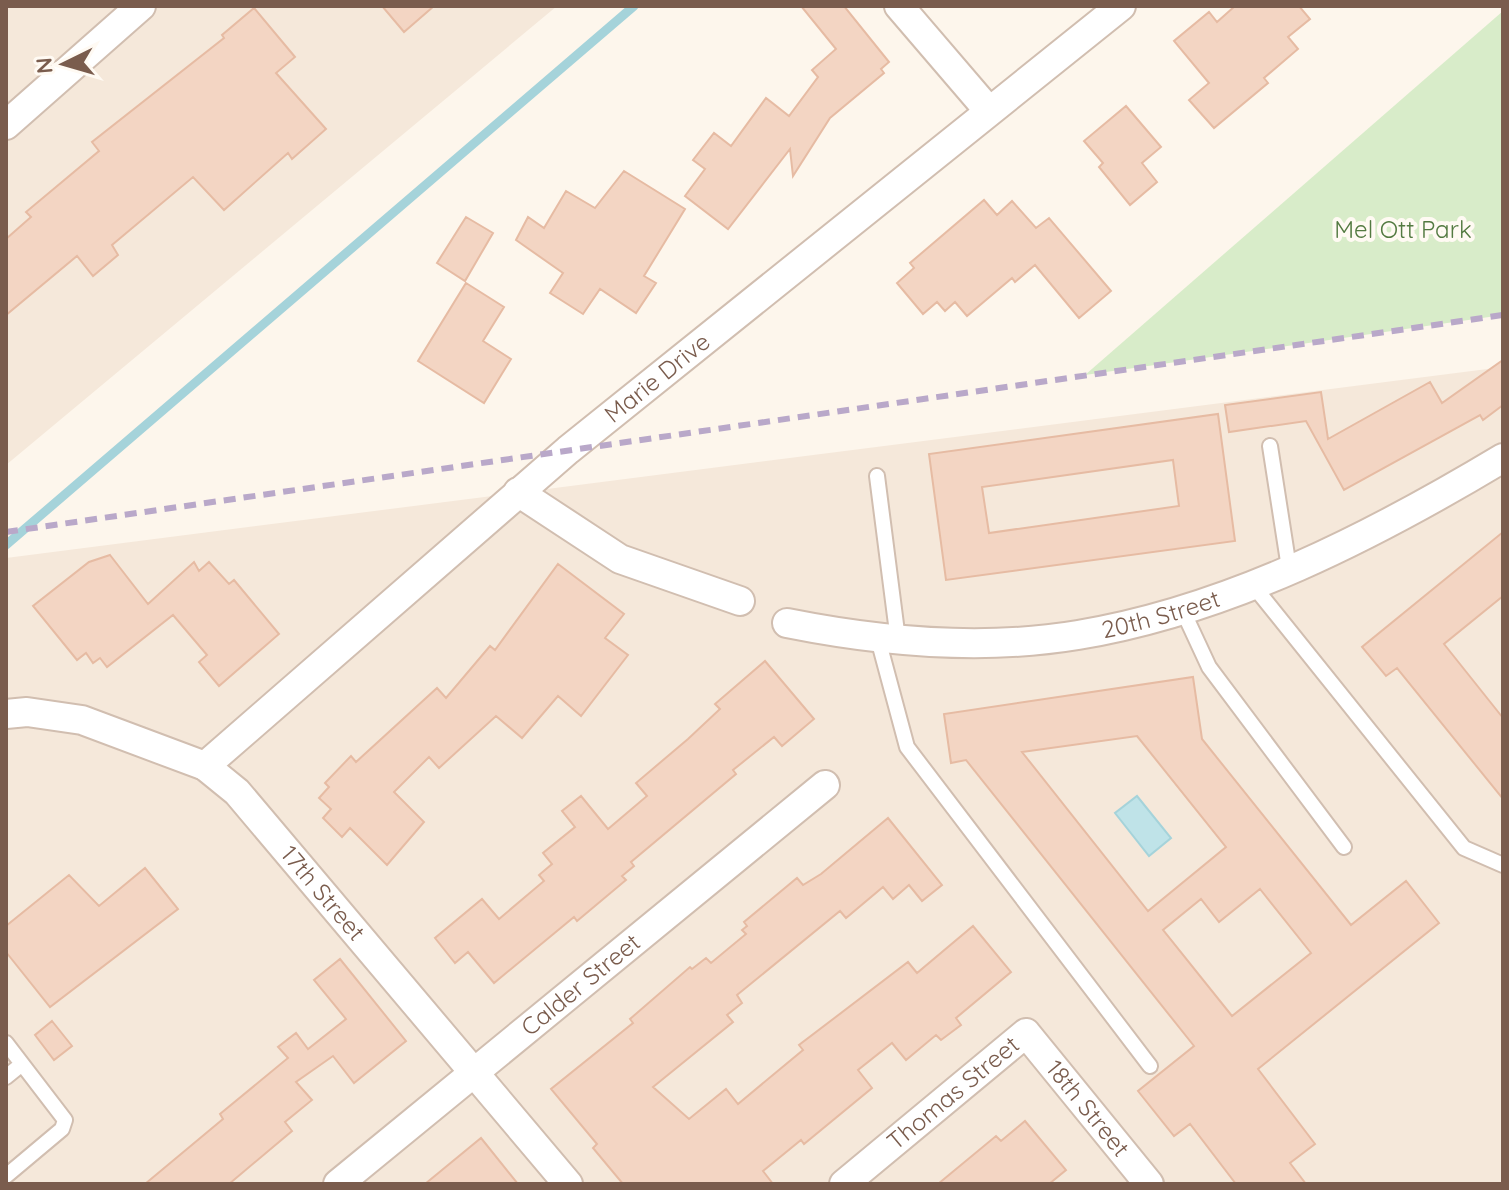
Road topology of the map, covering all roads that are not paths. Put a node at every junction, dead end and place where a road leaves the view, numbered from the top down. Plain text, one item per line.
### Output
1 (141, 6) edge
2 (899, 6) edge
3 (1121, 6) edge
4 (989, 111) junction
5 (6, 125) edge
6 (1270, 446) dead end
7 (1503, 458) edge
8 (877, 476) dead end
9 (518, 492) junction
10 (1289, 568) junction
11 (1252, 583) junction
12 (740, 601) dead end
13 (1183, 611) junction
14 (787, 623) dead end
15 (888, 640) junction
16 (6, 714) edge
17 (205, 766) junction
18 (825, 785) dead end
19 (1344, 847) dead end
20 (1503, 865) edge
21 (1026, 1033) joint
22 (6, 1043) edge
23 (22, 1064) junction
24 (1150, 1066) dead end
25 (474, 1072) junction
26 (6, 1077) edge
27 (6, 1176) edge
28 (338, 1184) edge
29 (568, 1184) edge
30 (844, 1184) edge
31 (1149, 1184) edge

1 - 5 street
2 - 4 street
3 - 4 street, Marie Drive
4 - 9 street, Marie Drive
6 - 10 lane
7 - 10 street, 20th Street
8 - 15 lane
9 - 12 street
9 - 17 street, Marie Drive
10 - 11 street, 20th Street
11 - 13 street, 20th Street
11 - 20 lane
13 - 15 street, 20th Street
13 - 19 lane
14 - 15 street, 20th Street
15 - 24 lane
16 - 17 street, 17th Street
17 - 25 street, 17th Street
18 - 25 street, Calder Street
21 - 30 street, Thomas Street
21 - 31 street, 18th Street
22 - 23 lane
23 - 26 lane
23 - 27 lane
25 - 28 street, Calder Street
25 - 29 street, 17th Street

